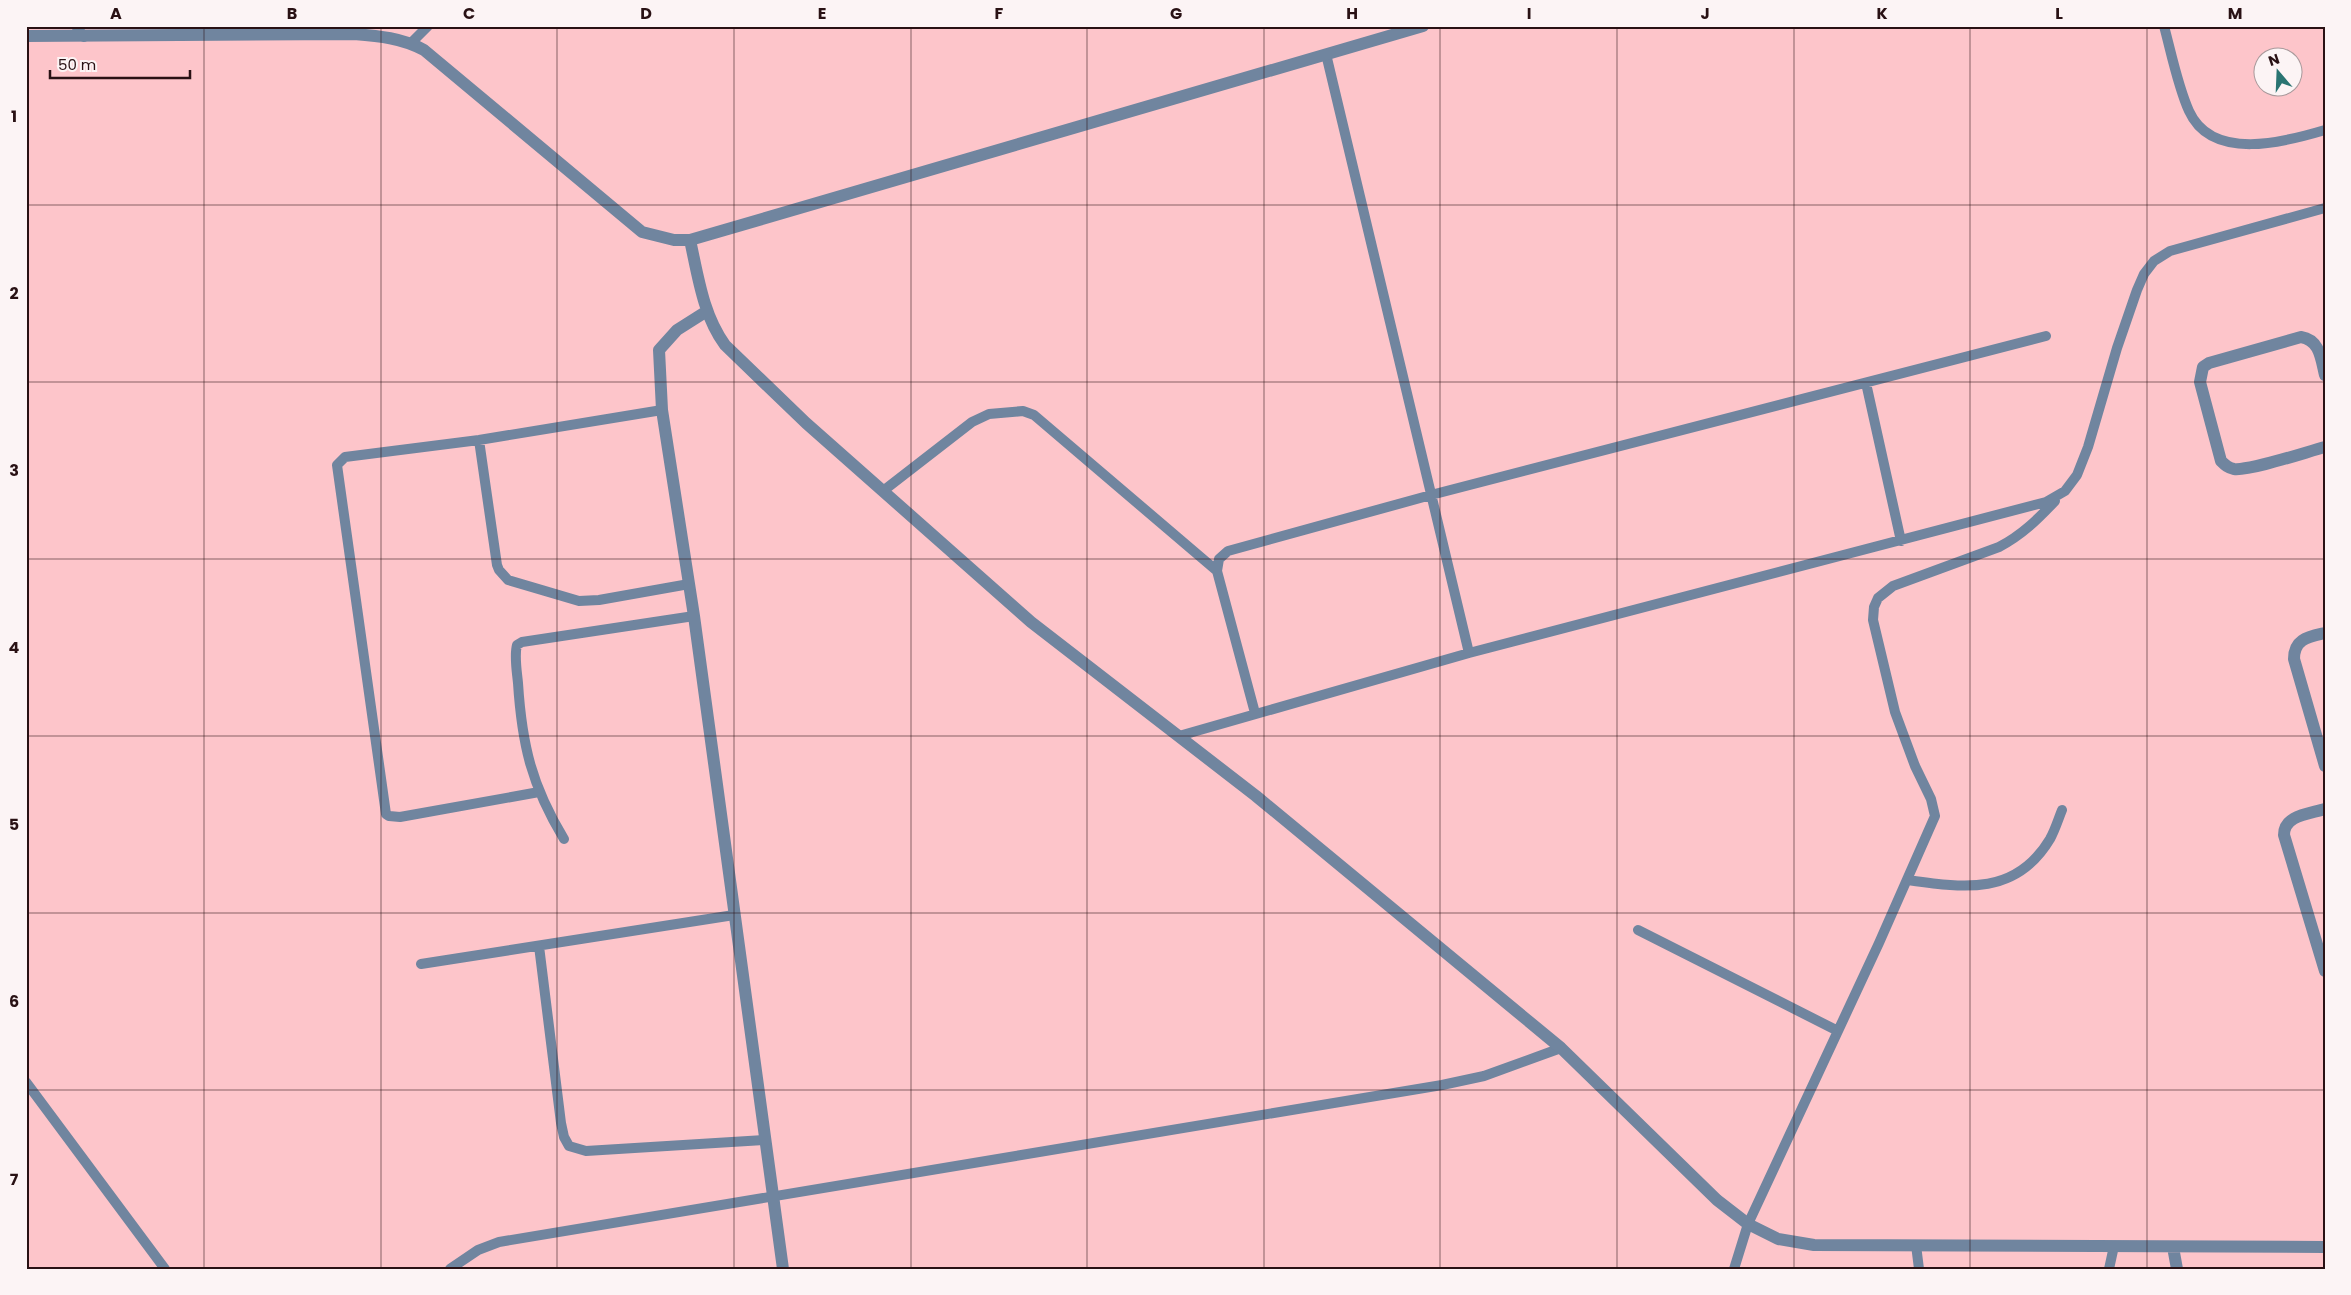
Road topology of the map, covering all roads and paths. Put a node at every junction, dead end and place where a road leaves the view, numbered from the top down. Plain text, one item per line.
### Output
1 (428, 26) edge
2 (1423, 26) edge
3 (2164, 26) edge
4 (294, 30) edge
5 (80, 31) edge
6 (26, 36) edge
7 (410, 43) junction
8 (1326, 54) junction
9 (2325, 130) edge
10 (2325, 208) edge
11 (690, 240) junction
12 (707, 311) junction
13 (2046, 336) dead end
14 (2325, 375) edge
15 (1866, 383) junction
16 (662, 410) junction
17 (480, 440) junction
18 (2325, 447) edge
19 (883, 491) junction
20 (2064, 491) junction
21 (1431, 495) junction
22 (1902, 541) junction
23 (1217, 571) junction
24 (689, 584) junction
25 (694, 616) junction
26 (2325, 632) edge
27 (1469, 653) junction
28 (1255, 713) junction
29 (1179, 736) junction
30 (2325, 766) edge
31 (539, 792) junction
32 (2325, 809) edge
33 (2062, 810) dead end
34 (564, 839) dead end
35 (1908, 880) junction
36 (734, 914) junction
37 (1638, 930) dead end
38 (539, 946) junction
39 (421, 964) dead end
40 (2325, 971) edge
41 (1838, 1031) junction
42 (1561, 1048) junction
43 (26, 1082) edge
44 (765, 1140) junction
45 (773, 1197) junction
46 (1748, 1224) junction
47 (1916, 1246) junction
48 (2114, 1246) junction
49 (2172, 1247) junction
50 (2325, 1247) edge
51 (165, 1269) edge
52 (450, 1269) edge
53 (783, 1269) edge
54 (1734, 1269) edge
55 (1919, 1269) edge
56 (2109, 1269) edge
57 (2176, 1269) edge

1 - 7 lane
2 - 8 street
3 - 9 lane
4 - 5 street
4 - 7 street
5 - 6 street
7 - 11 street
8 - 11 street
8 - 21 lane
10 - 20 lane
11 - 12 street
12 - 16 street
12 - 19 street
13 - 15 lane
14 - 18 street
15 - 21 lane
15 - 22 lane
16 - 17 lane
16 - 24 street
17 - 24 lane
17 - 31 lane
19 - 23 lane
19 - 29 street
20 - 22 lane
20 - 35 lane
21 - 23 lane
21 - 27 lane
22 - 27 lane
23 - 28 lane
24 - 25 street
25 - 31 lane
25 - 36 street
26 - 30 street
27 - 28 lane
28 - 29 lane
29 - 42 street
31 - 34 lane
32 - 40 street
33 - 35 lane
35 - 41 lane
36 - 38 lane
36 - 44 street
37 - 41 lane
38 - 39 lane
38 - 44 lane
41 - 46 lane
42 - 45 lane
42 - 46 street
43 - 51 lane
44 - 45 street
45 - 52 lane
45 - 53 street
46 - 47 street
46 - 54 lane
47 - 48 street
47 - 55 lane
48 - 49 street
48 - 56 lane
49 - 50 street
49 - 57 street

